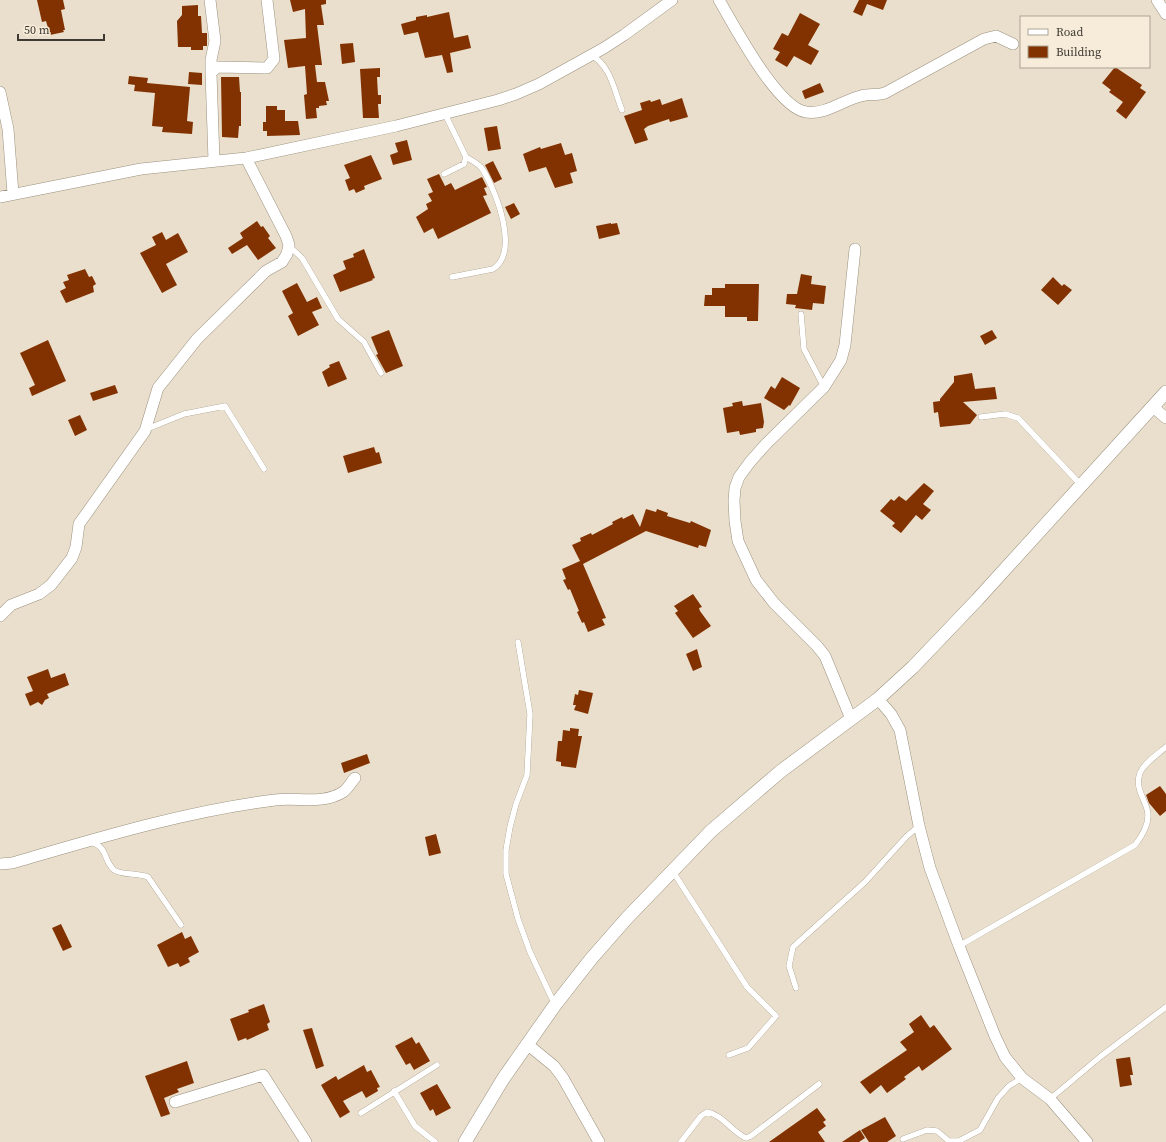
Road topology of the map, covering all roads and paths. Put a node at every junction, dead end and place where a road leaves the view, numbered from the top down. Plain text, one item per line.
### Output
1 (210, 0) edge
2 (267, 0) edge
3 (672, 0) edge
4 (719, 0) edge
5 (1157, 0) edge
6 (1166, 14) edge
7 (1013, 44) dead end
8 (590, 55) junction
9 (211, 73) junction
10 (0, 92) edge
11 (622, 110) dead end
12 (445, 114) junction
13 (466, 157) junction
14 (246, 158) junction
15 (214, 161) junction
16 (444, 174) dead end
17 (13, 194) junction
18 (0, 197) edge
19 (289, 245) junction
20 (855, 249) dead end
21 (452, 277) dead end
22 (801, 314) dead end
23 (381, 373) dead end
24 (824, 388) junction
25 (1166, 392) edge
26 (1153, 407) junction
27 (982, 417) dead end
28 (1166, 418) edge
29 (145, 430) junction
30 (264, 469) dead end
31 (1081, 486) junction
32 (0, 616) edge
33 (518, 642) dead end
34 (878, 699) junction
35 (851, 719) junction
36 (1166, 747) edge
37 (355, 778) dead end
38 (918, 826) junction
39 (86, 841) junction
40 (0, 864) edge
41 (672, 870) junction
42 (181, 925) dead end
43 (959, 946) junction
44 (796, 988) dead end
45 (555, 1005) junction
46 (1166, 1007) edge
47 (527, 1044) junction
48 (728, 1055) dead end
49 (437, 1065) dead end
50 (1022, 1078) junction
51 (819, 1084) dead end
52 (394, 1091) junction
53 (1050, 1099) junction
54 (175, 1102) dead end
55 (361, 1113) dead end
56 (903, 1139) dead end
57 (306, 1142) edge
58 (435, 1142) edge
59 (465, 1142) edge
60 (599, 1142) edge
61 (681, 1142) edge
62 (1087, 1142) edge

1 - 9 street
2 - 9 street
3 - 8 street
4 - 7 street
5 - 6 street
8 - 11 lane
8 - 12 street
9 - 15 street
10 - 17 street
12 - 13 lane
12 - 14 street
13 - 16 lane
13 - 21 lane
14 - 15 street
14 - 19 street
15 - 17 street
17 - 18 street
19 - 23 lane
19 - 29 street
20 - 24 street
22 - 24 lane
24 - 35 street
25 - 26 street
26 - 28 street
26 - 31 street
27 - 31 lane
29 - 30 lane
29 - 32 street
31 - 34 street
33 - 45 lane
34 - 35 street
34 - 38 street
35 - 41 street
36 - 43 lane
37 - 39 street
38 - 43 street
38 - 44 lane
39 - 40 street
39 - 42 lane
41 - 45 street
41 - 48 lane
43 - 50 street
45 - 47 street
46 - 53 lane
47 - 59 street
47 - 60 street
49 - 52 lane
50 - 53 street
50 - 56 lane
51 - 61 lane
52 - 55 lane
52 - 58 lane
53 - 62 street
54 - 57 street

